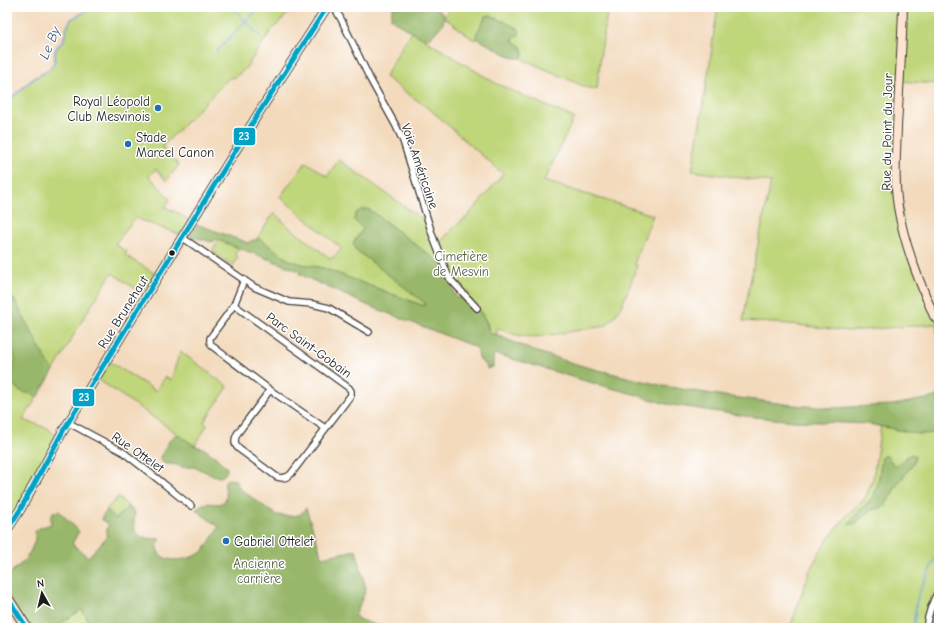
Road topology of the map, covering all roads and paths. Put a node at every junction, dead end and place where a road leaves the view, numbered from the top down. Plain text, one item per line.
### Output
1 (327, 7) edge
2 (334, 7) edge
3 (903, 7) edge
4 (183, 238) junction
5 (244, 280) junction
6 (234, 305) junction
7 (477, 308) dead end
8 (939, 322) edge
9 (369, 332) dead end
10 (270, 390) junction
11 (69, 423) junction
12 (326, 428) junction
13 (191, 506) dead end
14 (7, 530) edge
15 (939, 590) edge
16 (7, 597) edge
17 (27, 628) edge
18 (926, 628) edge

1 - 4 street, Rue Brunehaut
2 - 7 street, Voie Américaine
3 - 8 street, Rue du Point du Jour
4 - 5 street, Parc Saint-Gobain
4 - 11 street, Rue Brunehaut
5 - 6 street
5 - 9 street, Parc Saint-Gobain
6 - 10 street
6 - 12 street, Parc Saint-Gobain
10 - 12 street
10 - 12 street, Parc Saint-Gobain
11 - 13 street, Rue Ottelet
11 - 14 street, Rue Brunehaut
15 - 18 street
16 - 17 main road

